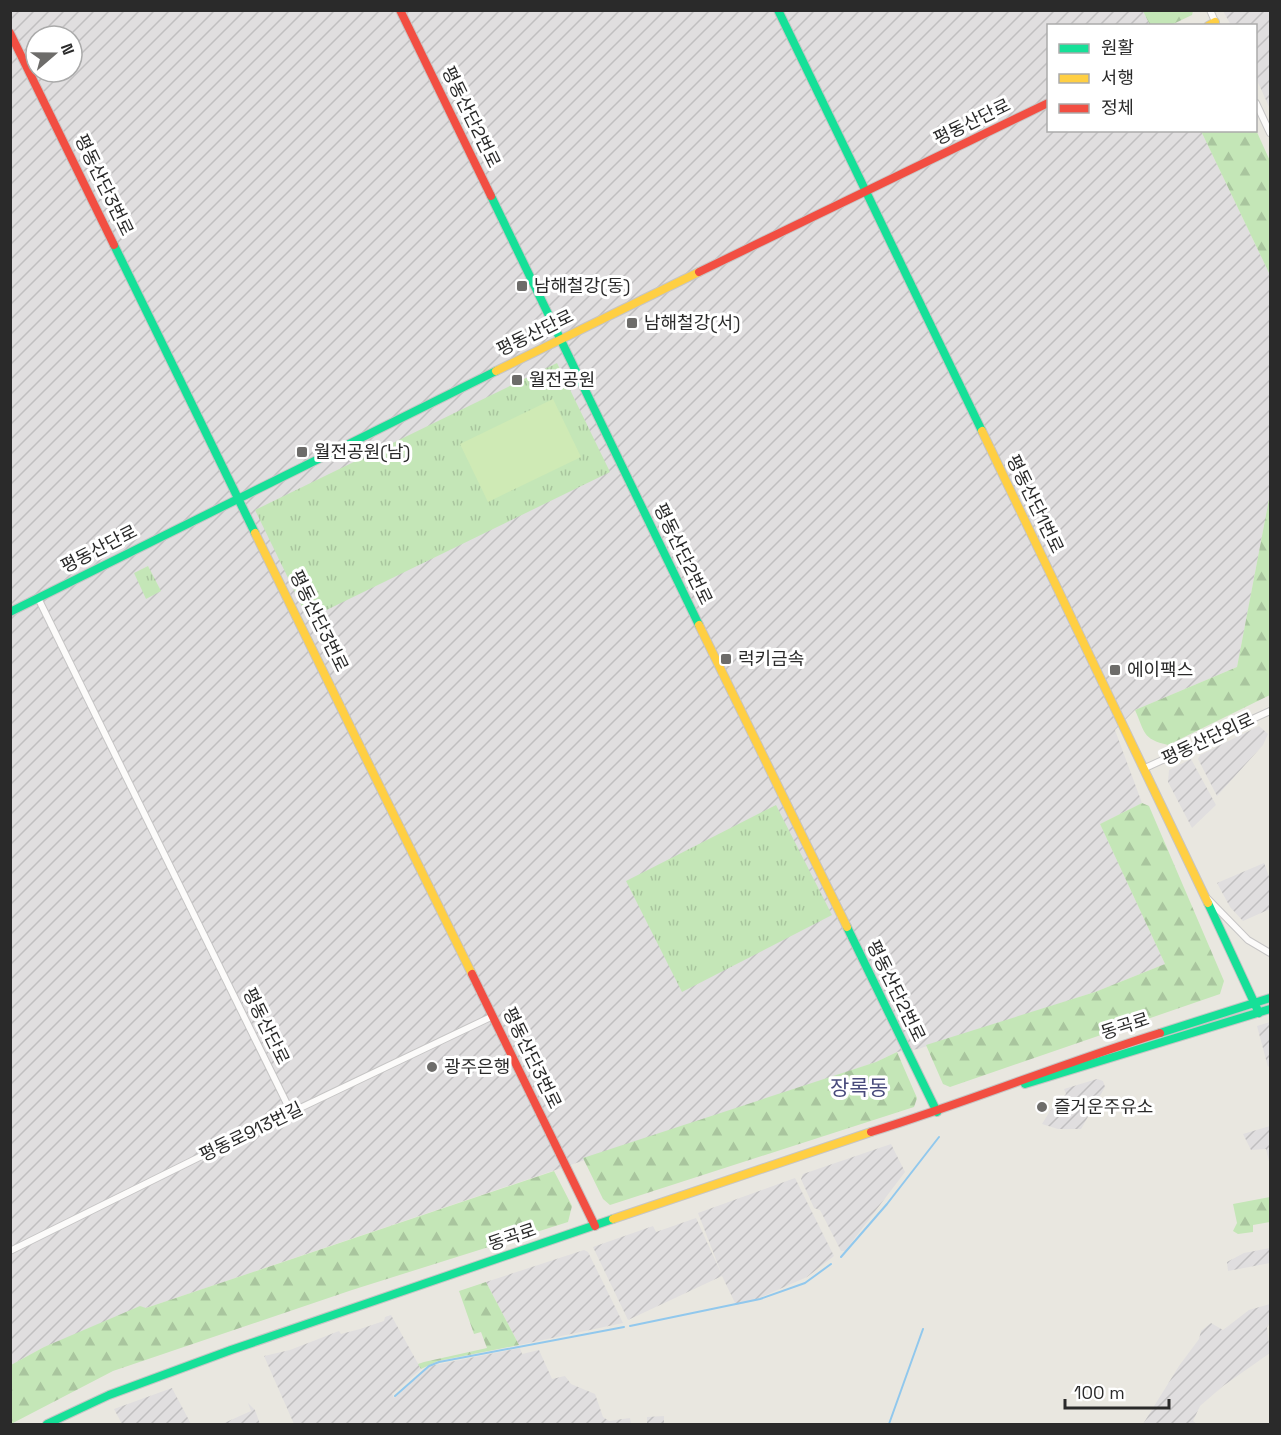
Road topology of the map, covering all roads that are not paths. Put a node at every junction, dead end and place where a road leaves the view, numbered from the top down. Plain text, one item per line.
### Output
1 (400, 10) edge
2 (778, 10) edge
3 (1210, 10) edge
4 (1214, 24) edge
5 (10, 33) edge
6 (1047, 103) edge
7 (1257, 105) edge
8 (1270, 133) edge
9 (867, 191) junction
10 (561, 339) junction
11 (240, 496) junction
12 (38, 598) junction
13 (10, 612) edge
14 (1270, 711) edge
15 (1145, 768) junction
16 (1202, 893) junction
17 (1270, 954) edge
18 (1270, 998) edge
19 (1254, 1003) junction
20 (1270, 1009) edge
21 (1259, 1013) junction
22 (493, 1016) junction
23 (992, 1092) junction
24 (291, 1112) junction
25 (937, 1112) junction
26 (595, 1226) junction
27 (10, 1251) edge
28 (47, 1425) edge

1 - 10 street, 평동산단2번로
2 - 9 street, 평동산단1번로
3 - 4 street
5 - 11 street, 평동산단3번로
6 - 9 street, 평동산단로
7 - 8 street
9 - 10 street, 평동산단로
9 - 15 street, 평동산단1번로
10 - 11 street, 평동산단로
10 - 25 street, 평동산단2번로
11 - 12 street, 평동산단로
11 - 22 street, 평동산단3번로
12 - 13 street, 평동산단로
12 - 24 street, 평동산단로
14 - 15 street, 평동산단외로
15 - 16 street, 평동산단1번로
16 - 17 street
16 - 19 street, 평동산단1번로
18 - 19 street, 동곡로
19 - 21 street, 평동산단1번로
19 - 23 street, 동곡로
20 - 21 street, 동곡로
21 - 23 street, 동곡로
22 - 24 street, 평동로913번길
22 - 26 street, 평동산단3번로
23 - 25 street, 동곡로
24 - 27 street, 평동로913번길
25 - 26 street, 동곡로
26 - 28 street, 동곡로

